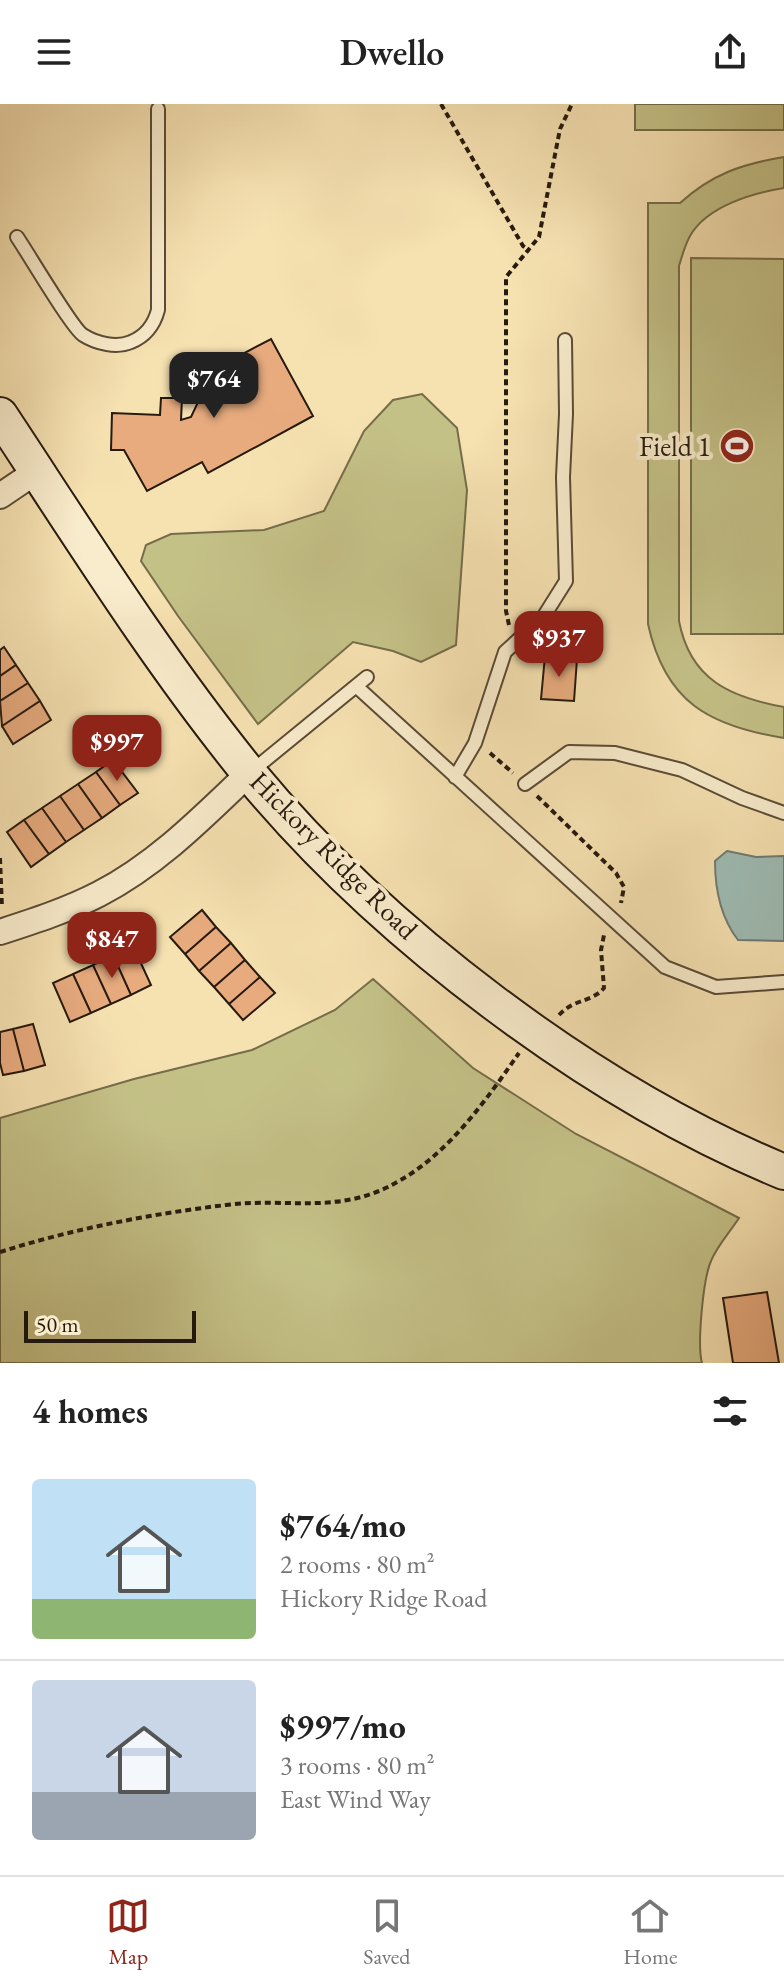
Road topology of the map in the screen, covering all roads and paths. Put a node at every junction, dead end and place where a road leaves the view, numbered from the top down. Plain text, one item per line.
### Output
1 (441, 104) edge
2 (572, 104) edge
3 (158, 109) dead end
4 (17, 237) dead end
5 (530, 251) junction
6 (565, 340) dead end
7 (0, 415) edge
8 (37, 471) junction
9 (0, 496) edge
10 (511, 633) dead end
11 (367, 677) dead end
12 (356, 686) junction
13 (488, 743) dead end
14 (249, 773) junction
15 (455, 777) junction
16 (525, 784) junction
17 (784, 813) edge
18 (0, 858) edge
19 (611, 920) junction
20 (1, 931) edge
21 (784, 982) edge
22 (567, 1006) dead end
23 (514, 1060) dead end
24 (784, 1172) edge
25 (0, 1252) edge

1 - 5 path
2 - 5 path
3 - 4 lane
5 - 10 path
6 - 15 lane
7 - 8 street, Hickory Ridge Road
8 - 9 street
8 - 14 street, Hickory Ridge Road
11 - 12 lane
12 - 14 lane
12 - 15 lane
13 - 16 path
14 - 20 street
14 - 24 street, Hickory Ridge Road
15 - 19 lane
16 - 17 lane
16 - 19 path
18 - 20 path
19 - 21 lane
19 - 22 path
23 - 25 path

